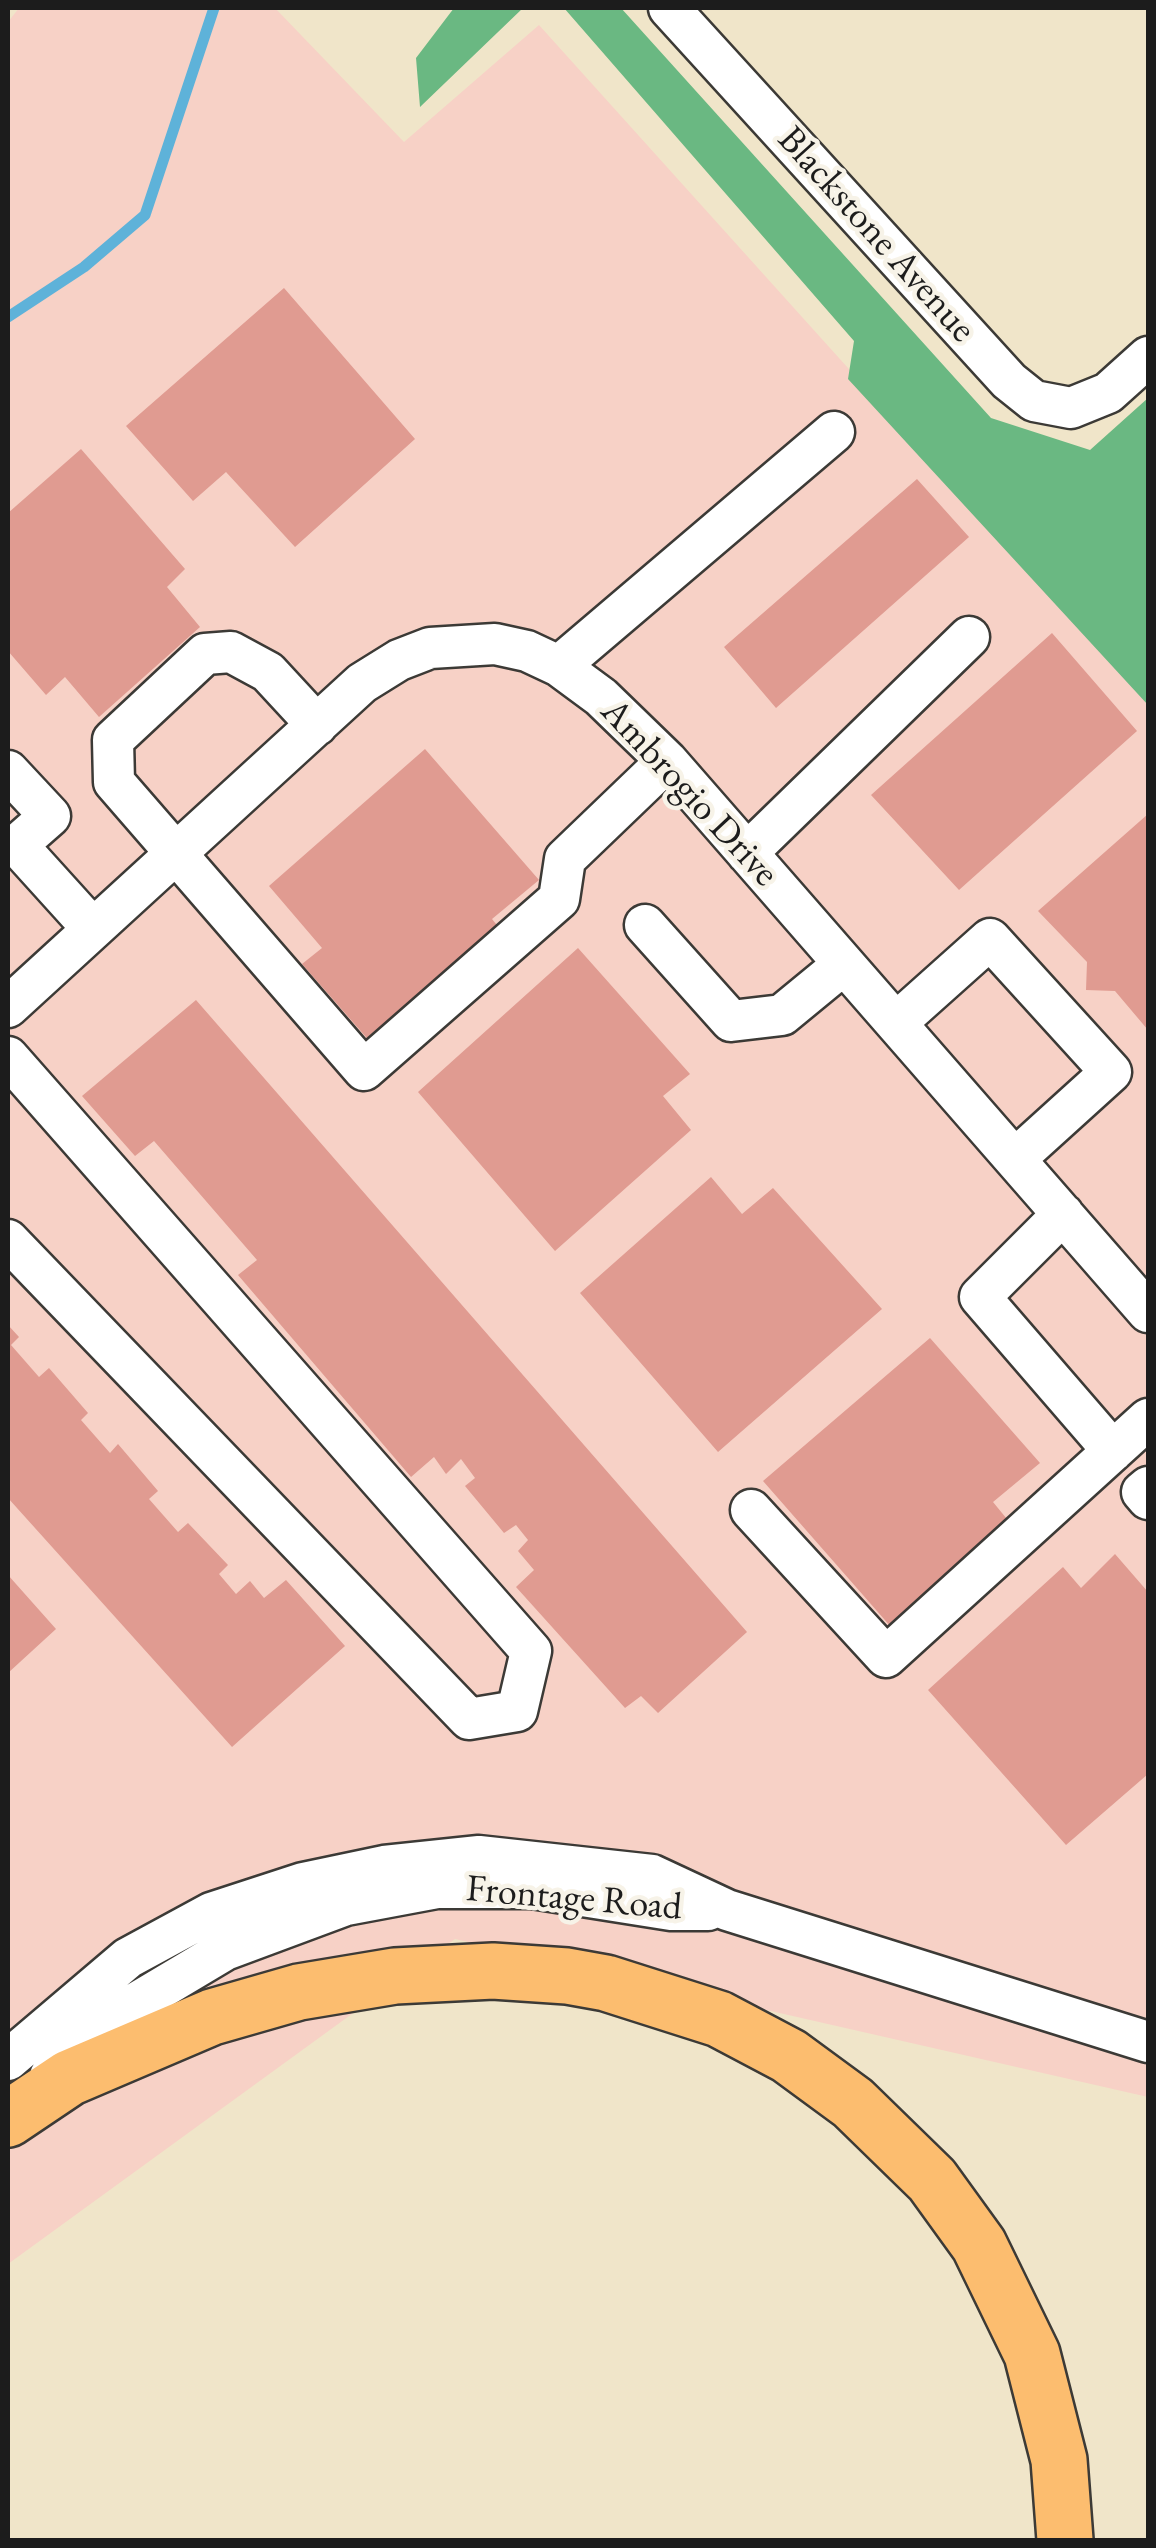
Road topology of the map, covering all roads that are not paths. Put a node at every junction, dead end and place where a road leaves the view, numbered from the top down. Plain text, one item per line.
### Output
1 (669, 8) edge
2 (1148, 357) edge
3 (834, 432) dead end
4 (969, 637) dead end
5 (558, 666) junction
6 (316, 725) junction
7 (667, 760) junction
8 (8, 771) edge
9 (12, 849) edge
10 (178, 852) junction
11 (747, 853) junction
12 (645, 925) dead end
13 (93, 929) junction
14 (844, 964) junction
15 (8, 1007) edge
16 (896, 1022) junction
17 (8, 1057) edge
18 (1014, 1159) junction
19 (1063, 1214) junction
20 (8, 1240) edge
21 (1148, 1312) edge
22 (1148, 1419) edge
23 (1113, 1451) junction
24 (1148, 1487) edge
25 (1148, 1499) edge
26 (751, 1510) dead end
27 (727, 1910) junction
28 (1148, 2042) edge
29 (8, 2060) edge
30 (8, 2117) edge
31 (1065, 2540) edge

1 - 2 street, Blackstone Avenue
3 - 5 street
4 - 11 street
5 - 6 street, Ambrogio Drive
5 - 7 street, Ambrogio Drive
6 - 10 street, Ambrogio Drive
6 - 10 street
7 - 10 street
7 - 11 street, Ambrogio Drive
8 - 9 street
9 - 13 street
10 - 13 street, Ambrogio Drive
11 - 14 street, Ambrogio Drive
12 - 14 street
13 - 15 street, Ambrogio Drive
14 - 16 street, Ambrogio Drive
16 - 18 street, Ambrogio Drive
16 - 18 street
17 - 20 street
18 - 19 street, Ambrogio Drive
19 - 21 street, Ambrogio Drive
19 - 23 street
22 - 23 street
23 - 26 street
24 - 25 street
27 - 28 street, Frontage Road
27 - 29 street, Frontage Road
27 - 30 street, Frontage Road
30 - 31 highway

